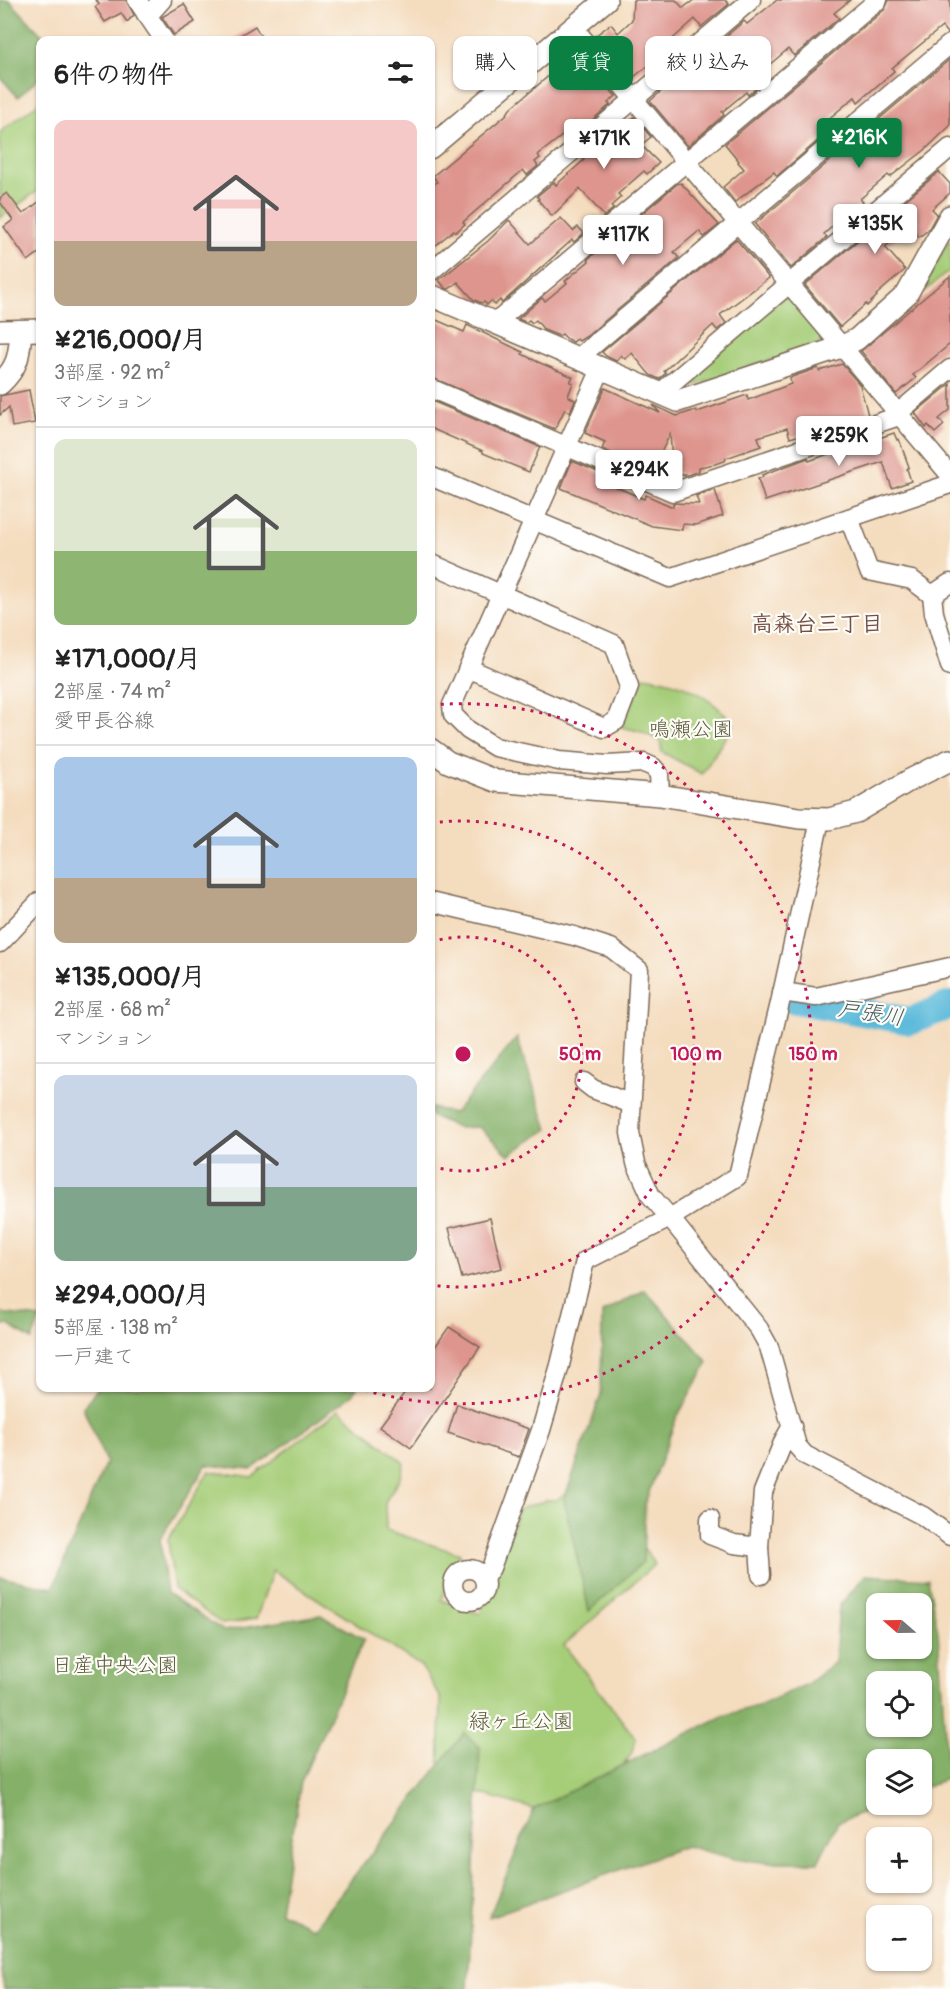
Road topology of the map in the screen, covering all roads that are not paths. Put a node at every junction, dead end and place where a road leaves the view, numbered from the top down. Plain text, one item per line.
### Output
1 (162, 0) edge
2 (606, 0) edge
3 (751, 0) edge
4 (878, 0) edge
5 (142, 7) edge
6 (573, 27) junction
7 (161, 36) edge
8 (950, 44) edge
9 (634, 99) junction
10 (435, 144) edge
11 (950, 148) edge
12 (687, 162) junction
13 (950, 216) edge
14 (738, 222) junction
15 (435, 268) edge
16 (790, 284) junction
17 (435, 297) edge
18 (495, 323) junction
19 (0, 331) edge
20 (31, 331) edge
21 (841, 347) junction
22 (578, 358) junction
23 (601, 369) junction
24 (950, 369) edge
25 (0, 384) edge
26 (435, 390) edge
27 (660, 393) junction
28 (898, 415) junction
29 (566, 447) junction
30 (950, 475) edge
31 (435, 478) edge
32 (950, 484) edge
33 (849, 518) junction
34 (534, 520) junction
35 (435, 565) edge
36 (950, 583) edge
37 (502, 594) junction
38 (932, 595) junction
39 (950, 666) edge
40 (468, 668) junction
41 (435, 753) edge
42 (950, 760) edge
43 (660, 795) junction
44 (820, 820) junction
45 (435, 903) edge
46 (36, 905) edge
47 (0, 943) edge
48 (950, 967) edge
49 (782, 992) junction
50 (584, 1083) dead end
51 (631, 1104) junction
52 (670, 1218) junction
53 (792, 1426) junction
54 (710, 1520) dead end
55 (950, 1536) edge
56 (759, 1547) junction
57 (761, 1575) dead end
58 (484, 1578) dead end

1 - 5 street
2 - 6 street
3 - 9 street
4 - 12 street
5 - 7 street
6 - 9 street
6 - 10 street
8 - 14 street
9 - 12 street
9 - 15 street
11 - 16 street
12 - 14 street
12 - 18 street
13 - 21 street
14 - 16 street
14 - 22 street
16 - 21 street
16 - 27 street
17 - 18 street
18 - 22 street
19 - 20 street
20 - 25 street
21 - 27 street
21 - 28 street
22 - 23 street
23 - 27 street
23 - 29 street
24 - 28 street
26 - 29 street
28 - 29 street
28 - 30 street
29 - 34 street
31 - 34 street
32 - 33 street
33 - 34 street
33 - 38 street
34 - 37 street
35 - 37 street
36 - 38 street
37 - 40 street
37 - 40 street
38 - 39 street
40 - 43 street
41 - 43 street
42 - 44 street
43 - 44 street
44 - 49 street
45 - 51 street
46 - 47 street
48 - 49 street
49 - 52 street
50 - 51 street
51 - 52 street
52 - 53 street
52 - 58 street
53 - 55 street
53 - 56 street
54 - 56 street
56 - 57 street

